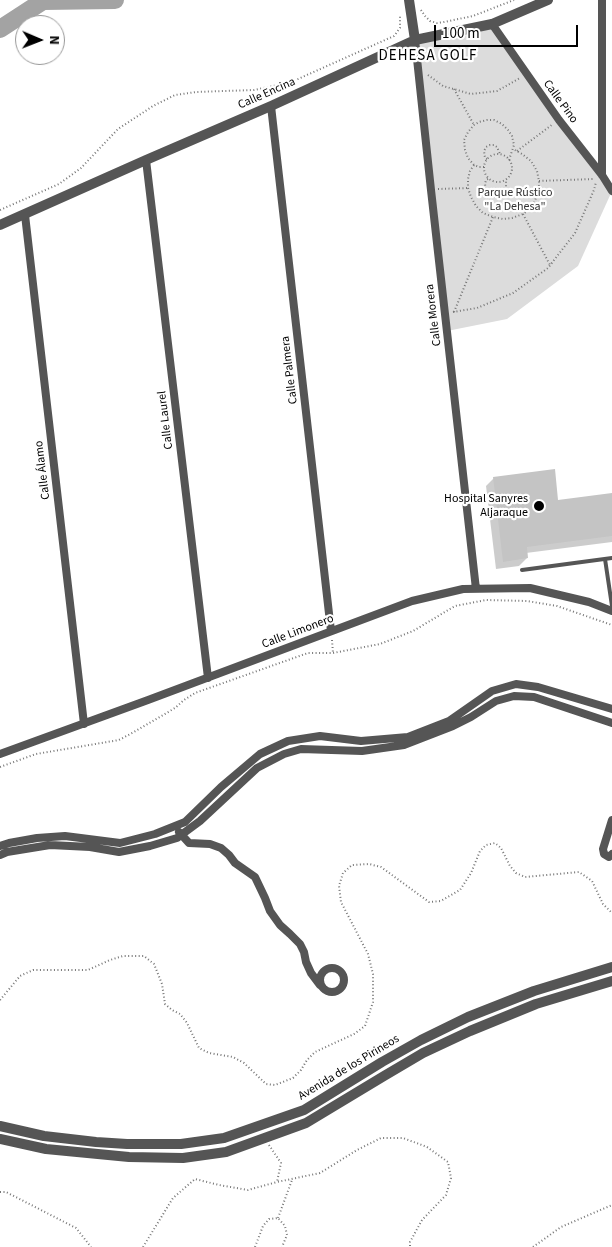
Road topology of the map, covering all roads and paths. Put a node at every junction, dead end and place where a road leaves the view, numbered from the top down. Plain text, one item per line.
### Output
1 (409, 0) edge
2 (514, 0) edge
3 (548, 0) edge
4 (602, 0) edge
5 (420, 5) dead end
6 (400, 14) dead end
7 (492, 24) junction
8 (415, 40) junction
9 (419, 74) junction
10 (527, 74) junction
11 (454, 89) junction
12 (271, 106) junction
13 (560, 120) junction
14 (474, 125) junction
15 (513, 149) junction
16 (516, 151) junction
17 (500, 154) junction
18 (487, 159) junction
19 (146, 160) junction
20 (510, 160) junction
21 (474, 165) junction
22 (484, 167) junction
23 (602, 175) junction
24 (488, 178) junction
25 (506, 181) junction
26 (539, 181) junction
27 (468, 188) junction
28 (431, 190) junction
29 (612, 191) edge
30 (0, 210) edge
31 (523, 214) junction
32 (25, 215) junction
33 (493, 217) junction
34 (0, 225) edge
35 (550, 265) junction
36 (612, 558) edge
37 (605, 559) junction
38 (522, 570) dead end
39 (476, 589) junction
40 (612, 606) edge
41 (612, 611) edge
42 (612, 625) edge
43 (331, 632) junction
44 (333, 653) junction
45 (208, 678) junction
46 (612, 709) edge
47 (612, 723) edge
48 (84, 724) junction
49 (0, 754) edge
50 (0, 767) edge
51 (612, 820) edge
52 (176, 825) junction
53 (181, 835) junction
54 (0, 846) edge
55 (612, 854) edge
56 (0, 855) edge
57 (612, 913) edge
58 (612, 967) edge
59 (612, 981) edge
60 (320, 985) dead end
61 (0, 1000) edge
62 (0, 1126) edge
63 (0, 1139) edge
64 (265, 1139) junction
65 (292, 1179) junction
66 (277, 1182) junction
67 (0, 1192) edge
68 (612, 1205) edge
69 (278, 1218) junction
70 (91, 1247) edge
71 (143, 1247) edge
72 (254, 1247) edge
73 (282, 1247) edge
74 (410, 1247) edge
75 (533, 1247) edge

1 - 8 street
2 - 5 path
3 - 7 street, Calle Encina
4 - 23 street
6 - 30 path
7 - 8 street, Calle Encina
7 - 10 street, Calle Pino
8 - 9 street, Calle Morera
8 - 12 street, Calle Encina
9 - 11 path
9 - 28 street, Calle Morera
10 - 11 path
10 - 13 street, Calle Pino
11 - 14 path
12 - 19 street, Calle Encina
12 - 43 street, Calle Palmera
13 - 16 path
13 - 23 street, Calle Pino
14 - 15 path
14 - 21 path
15 - 16 path
15 - 20 path
16 - 26 path
17 - 18 path
17 - 18 path
17 - 20 path
18 - 22 path
19 - 32 street, Calle Encina
19 - 45 street, Calle Laurel
20 - 25 path
21 - 22 path
21 - 27 path
22 - 24 path
23 - 29 street, Calle Pino
24 - 25 path
24 - 25 path
26 - 31 path
26 - 35 path
27 - 28 path
27 - 33 path
28 - 39 street, Calle Morera
31 - 33 path
31 - 35 path
32 - 34 street, Calle Encina
32 - 48 street, Calle Álamo
33 - 35 path
36 - 37 lane
37 - 38 lane
37 - 40 lane
39 - 41 street, Calle Limonero
39 - 43 street, Calle Limonero
42 - 44 path
43 - 44 path
43 - 45 street, Calle Limonero
44 - 50 path
45 - 48 street, Calle Limonero
46 - 52 street
47 - 53 street
48 - 49 street, Calle Limonero
51 - 55 street
52 - 53 street
52 - 54 street
53 - 56 street
53 - 60 street
57 - 61 path
58 - 62 street, Avenida de los Pirineos
59 - 64 street, Avenida de los Pirineos
63 - 64 street, Avenida de los Pirineos
64 - 66 path
65 - 66 path
65 - 69 path
65 - 74 path
66 - 71 path
67 - 70 path
68 - 75 path
69 - 72 path
69 - 73 path

